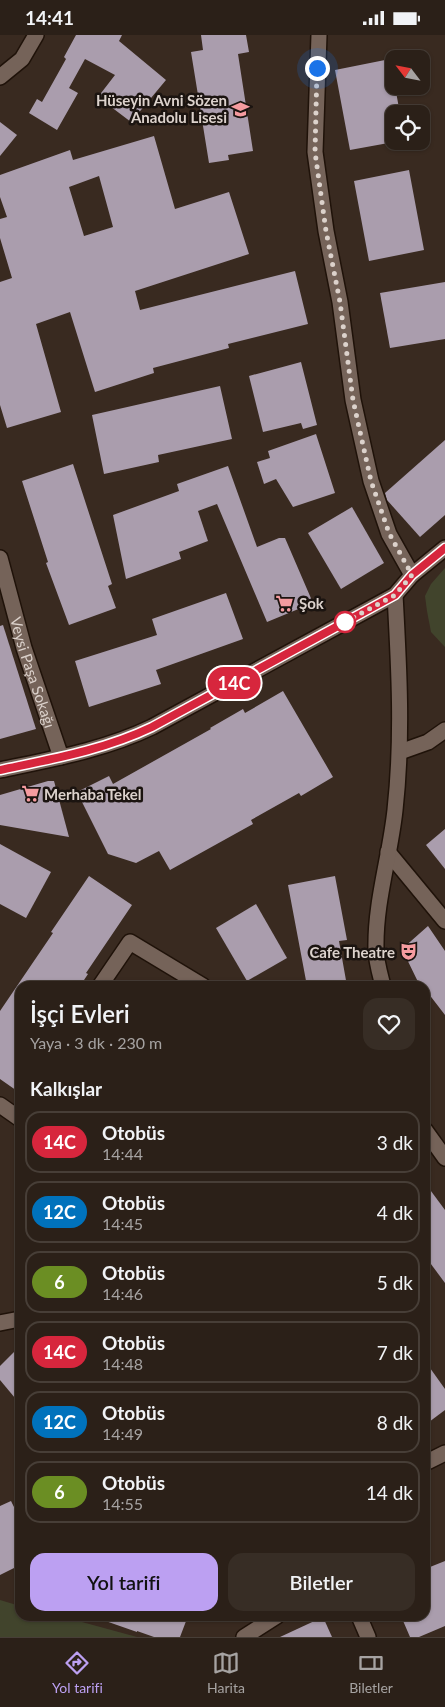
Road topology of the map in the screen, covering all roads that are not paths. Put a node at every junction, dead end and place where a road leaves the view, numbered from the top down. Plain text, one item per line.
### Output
1 (36, 35) edge
2 (319, 35) edge
3 (0, 77) edge
4 (445, 548) edge
5 (0, 558) edge
6 (412, 575) junction
7 (395, 595) junction
8 (445, 730) edge
9 (400, 752) junction
10 (61, 757) junction
11 (0, 770) edge
12 (388, 852) junction
13 (445, 921) edge
14 (103, 981) edge
15 (194, 981) edge
16 (382, 981) edge
17 (0, 1105) edge
18 (15, 1116) edge
19 (430, 1138) edge
20 (445, 1158) edge
21 (15, 1320) edge
22 (0, 1323) edge
23 (445, 1453) edge
24 (430, 1460) edge
25 (269, 1621) edge
26 (361, 1621) edge
27 (244, 1637) edge
28 (368, 1637) edge

1 - 3 street
2 - 6 street
4 - 6 street
5 - 10 street, Veysi Paşa Sokağı
6 - 7 street
7 - 9 street
7 - 10 street
8 - 9 street
9 - 12 street
10 - 11 street
12 - 13 street
12 - 16 street
14 - 15 street
17 - 18 street
19 - 20 street
21 - 22 street
23 - 24 street
25 - 27 street
26 - 28 street

